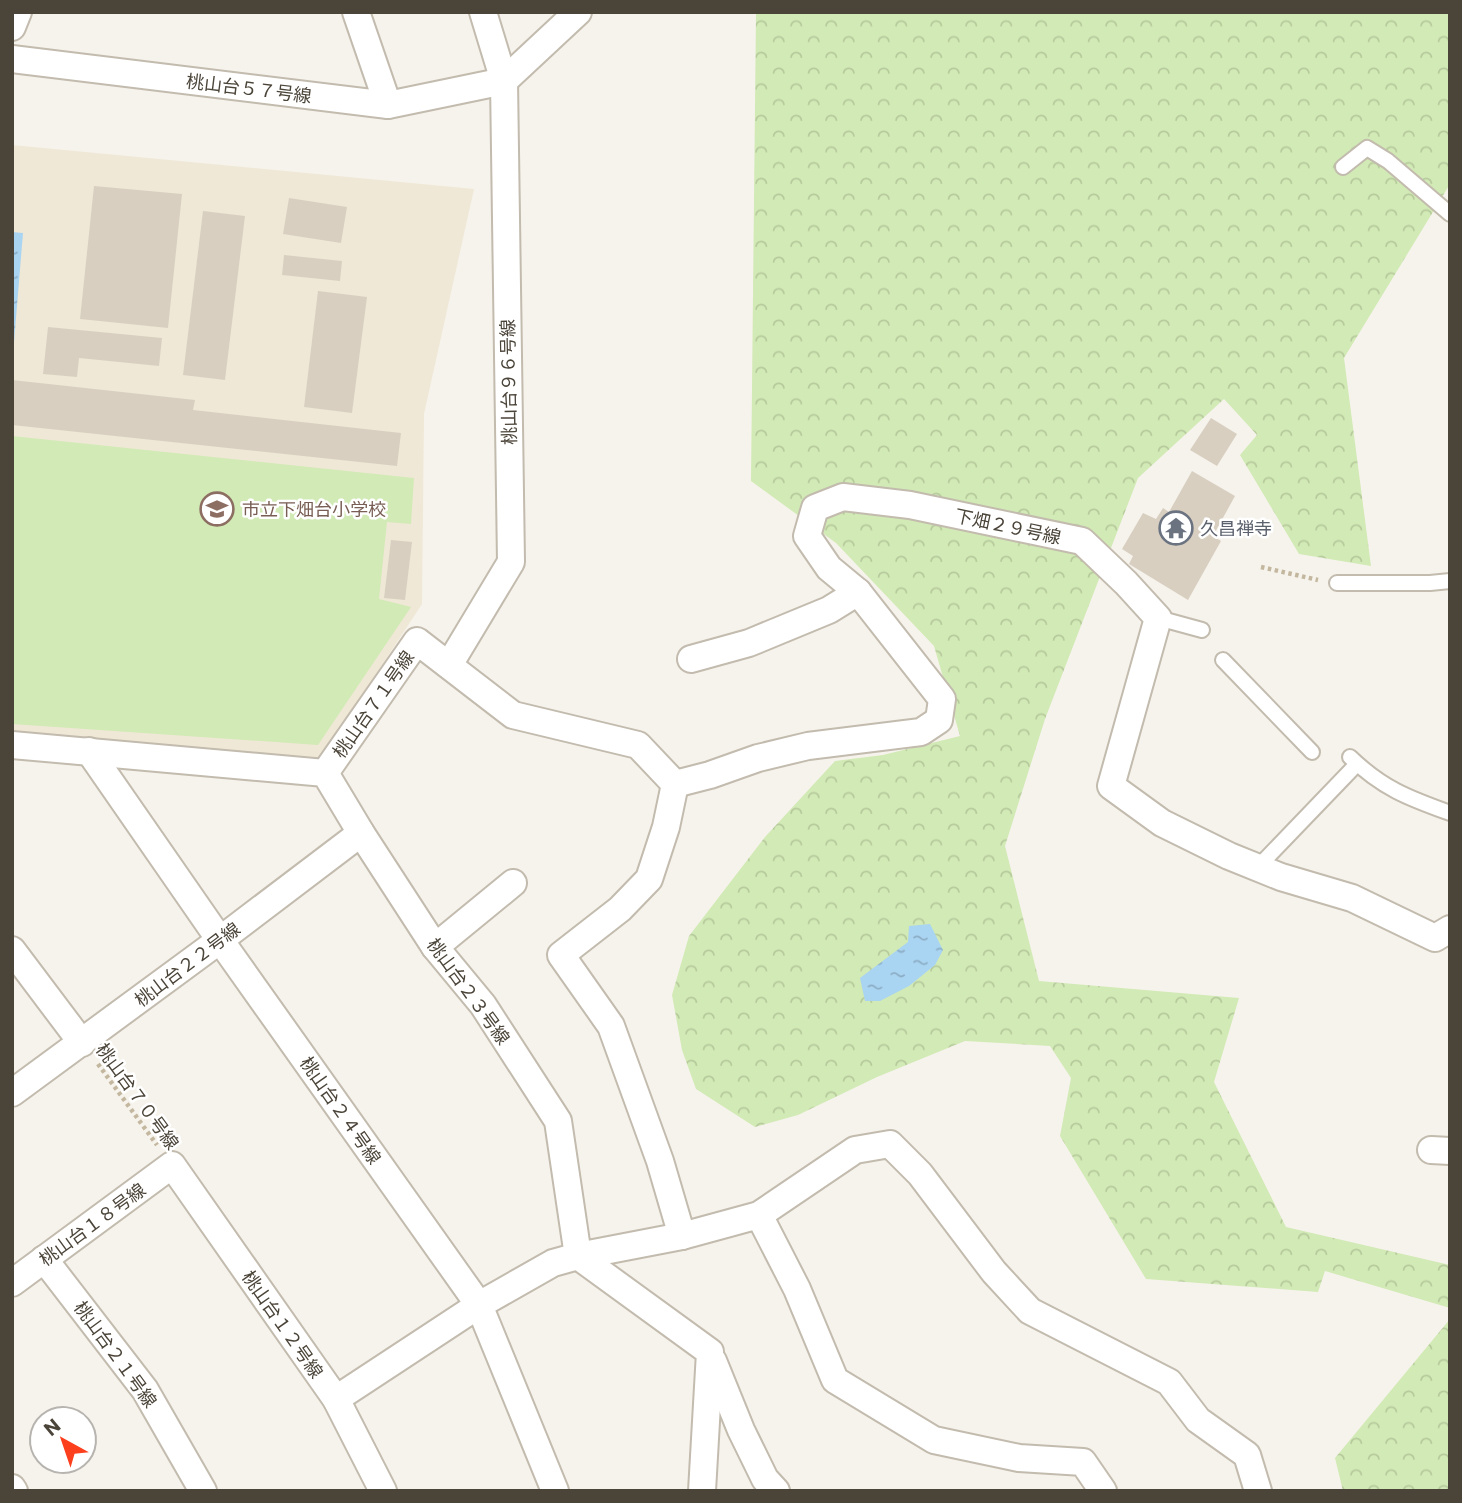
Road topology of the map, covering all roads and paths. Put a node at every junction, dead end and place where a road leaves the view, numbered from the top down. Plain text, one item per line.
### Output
1 (18, 12) edge
2 (356, 12) edge
3 (483, 12) edge
4 (578, 12) edge
5 (12, 27) edge
6 (12, 59) edge
7 (504, 81) junction
8 (388, 105) junction
9 (1343, 167) dead end
10 (1450, 214) edge
11 (1261, 567) dead end
12 (1450, 581) edge
13 (1337, 583) joint
14 (858, 592) junction
15 (1158, 618) junction
16 (1202, 630) dead end
17 (691, 659) dead end
18 (1223, 660) dead end
19 (449, 665) junction
20 (12, 745) edge
21 (89, 751) junction
22 (1312, 752) dead end
23 (325, 773) junction
24 (675, 783) junction
25 (1450, 813) edge
26 (360, 833) junction
27 (1258, 867) junction
28 (513, 883) dead end
29 (1450, 929) edge
30 (220, 940) junction
31 (435, 947) junction
32 (12, 950) edge
33 (82, 1042) junction
34 (12, 1093) edge
35 (172, 1165) junction
36 (759, 1215) junction
37 (682, 1236) junction
38 (578, 1256) junction
39 (44, 1259) junction
40 (12, 1283) edge
41 (479, 1305) junction
42 (710, 1352) junction
43 (336, 1399) junction
44 (203, 1491) edge
45 (383, 1491) edge
46 (555, 1491) edge
47 (702, 1491) edge
48 (776, 1491) edge
49 (1102, 1491) edge
50 (1258, 1491) edge

1 - 5 street
2 - 8 street
3 - 7 street, 桃山台９６号線
4 - 7 street
6 - 8 street, 桃山台５７号線
7 - 8 street, 桃山台５７号線
7 - 19 street, 桃山台９６号線
9 - 10 lane
11 - 13 path
12 - 13 lane
14 - 15 street, 下畑２９号線
14 - 17 street
14 - 24 street, 下畑２９号線
15 - 16 lane
15 - 27 street
18 - 22 lane
19 - 23 street, 桃山台７１号線
19 - 24 street, 桃山台７１号線
20 - 21 street
21 - 23 street
21 - 30 street, 桃山台２４号線
23 - 26 street, 桃山台２３号線
24 - 37 street
25 - 27 lane
26 - 30 street, 桃山台２２号線
26 - 31 street, 桃山台２３号線
27 - 29 street
28 - 31 street
30 - 33 street, 桃山台２２号線
30 - 41 street, 桃山台２４号線
31 - 38 street, 桃山台２３号線
32 - 33 street
33 - 34 street, 桃山台２２号線
33 - 35 path, 桃山台７０号線
35 - 39 street, 桃山台１８号線
35 - 43 street, 桃山台１２号線
36 - 37 street
36 - 49 street
36 - 50 street
37 - 38 street
38 - 41 street
38 - 42 street
39 - 40 street, 桃山台１８号線
39 - 44 street, 桃山台２１号線
41 - 43 street
41 - 46 street, 桃山台２４号線
42 - 47 street
42 - 48 street
43 - 45 street, 桃山台１２号線

